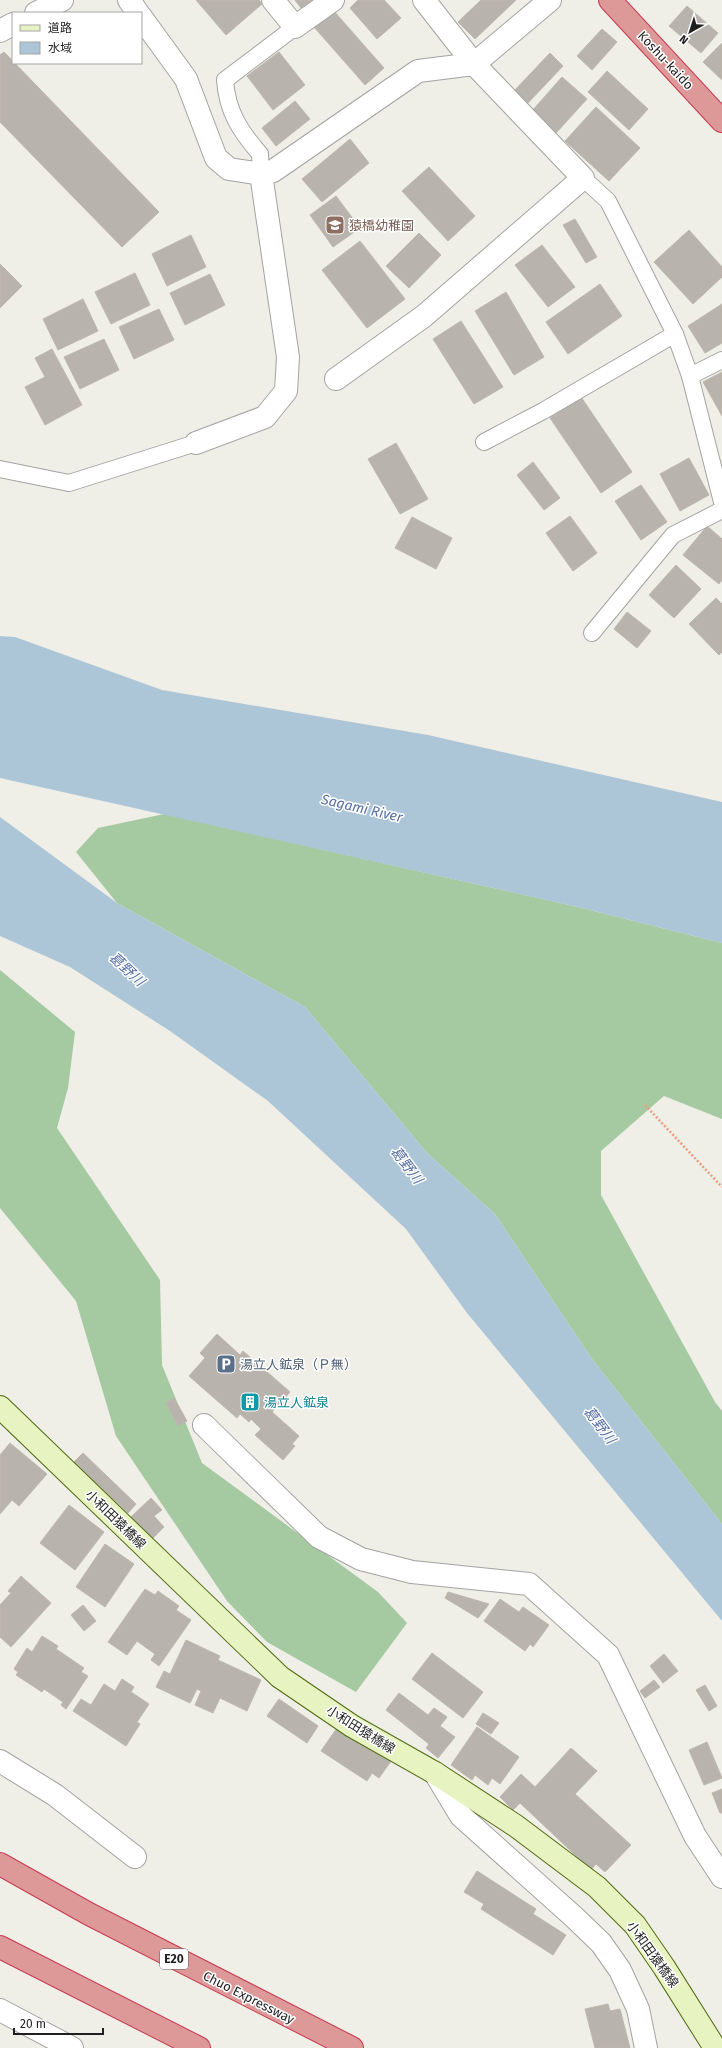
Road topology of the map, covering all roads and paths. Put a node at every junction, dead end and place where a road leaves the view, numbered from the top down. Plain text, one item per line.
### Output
1 (62, 0) edge
2 (129, 0) edge
3 (273, 0) edge
4 (333, 0) edge
5 (424, 0) edge
6 (550, 0) edge
7 (610, 0) edge
8 (38, 12) edge
9 (137, 12) edge
10 (142, 18) edge
11 (12, 25) edge
12 (295, 27) junction
13 (0, 31) edge
14 (474, 64) junction
15 (722, 121) edge
16 (261, 174) junction
17 (584, 178) junction
18 (675, 334) junction
19 (722, 360) edge
20 (690, 376) junction
21 (336, 379) dead end
22 (484, 442) dead end
23 (196, 443) joint
24 (0, 469) edge
25 (722, 502) edge
26 (722, 510) edge
27 (592, 633) dead end
28 (645, 1105) dead end
29 (722, 1187) edge
30 (0, 1407) edge
31 (204, 1425) dead end
32 (0, 1761) edge
33 (435, 1774) junction
34 (135, 1857) dead end
35 (0, 1864) edge
36 (722, 1877) edge
37 (0, 1947) edge
38 (0, 2010) edge
39 (72, 2048) edge
40 (199, 2048) edge
41 (352, 2048) edge
42 (646, 2048) edge
43 (715, 2048) edge

1 - 8 street
2 - 9 street
3 - 12 street
4 - 12 street
5 - 14 street
6 - 14 street
7 - 15 highway, Koshu-kaido
10 - 16 street
11 - 13 street
12 - 16 lane
14 - 16 street
14 - 17 street
16 - 23 street
17 - 18 lane
17 - 21 street
18 - 20 lane
18 - 22 lane
19 - 20 lane
20 - 25 lane
23 - 24 lane
26 - 27 lane
28 - 29 path
30 - 33 main road, 小和田猿橋線
31 - 36 street
32 - 34 street
33 - 42 street
33 - 43 main road, 小和田猿橋線
35 - 41 highway, Chuo Expressway / E20
37 - 40 highway
38 - 39 street

